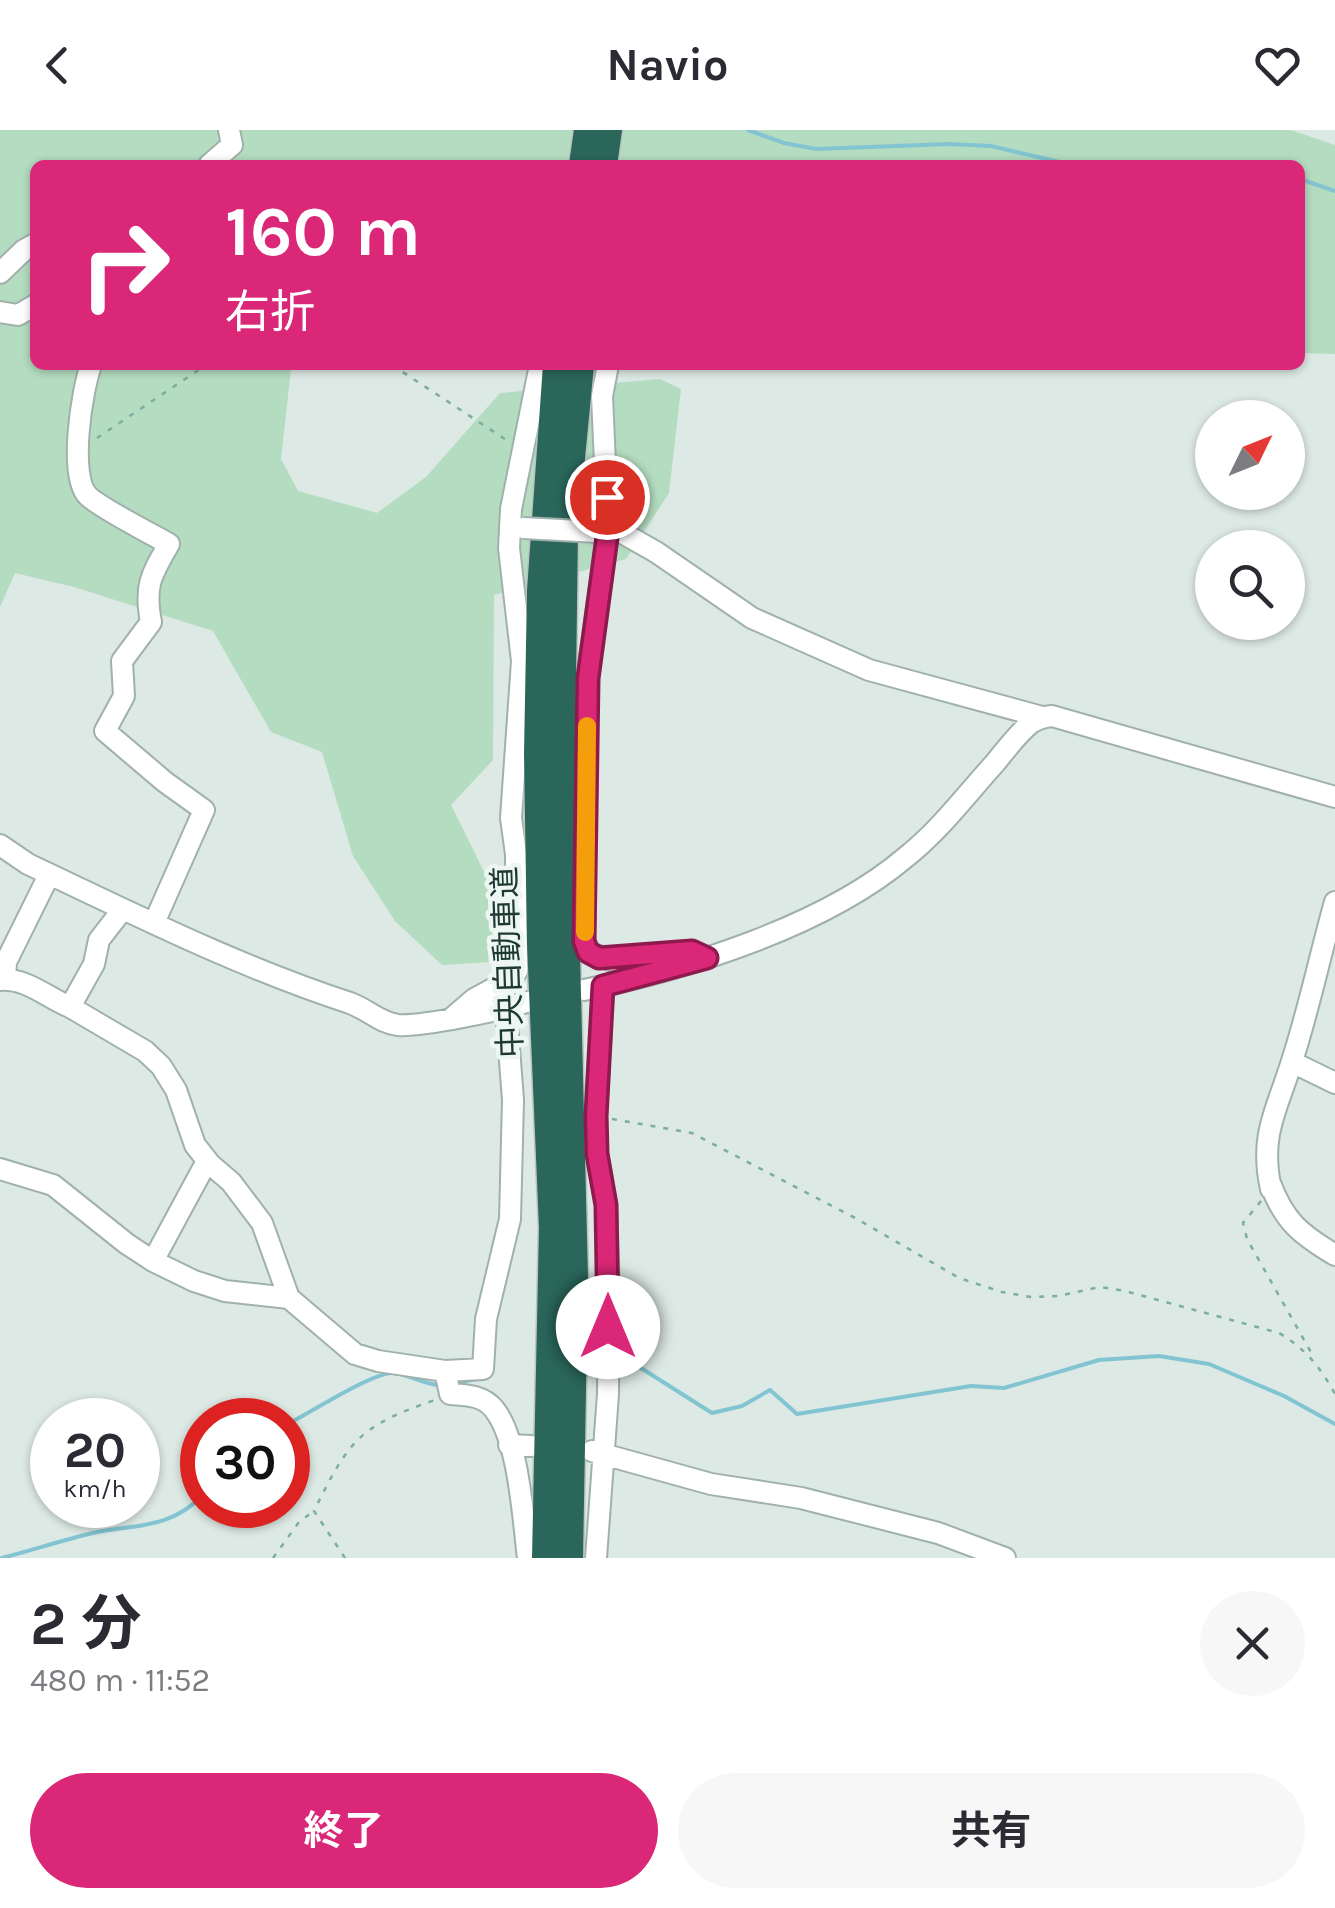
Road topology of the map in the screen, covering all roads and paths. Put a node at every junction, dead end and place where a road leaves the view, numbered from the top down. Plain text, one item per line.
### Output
1 (229, 130) edge
2 (588, 130) edge
3 (608, 130) edge
4 (215, 160) edge
5 (584, 160) edge
6 (604, 160) edge
7 (30, 247) edge
8 (0, 273) edge
9 (30, 308) edge
10 (0, 312) edge
11 (90, 370) edge
12 (199, 370) edge
13 (400, 370) edge
14 (539, 370) edge
15 (558, 370) edge
16 (580, 370) edge
17 (607, 370) edge
18 (79, 450) junction
19 (523, 450) junction
20 (518, 528) junction
21 (603, 531) junction
22 (1042, 717) junction
23 (1335, 796) edge
24 (0, 846) edge
25 (49, 874) junction
26 (1335, 902) edge
27 (124, 908) junction
28 (154, 923) junction
29 (707, 958) junction
30 (2, 980) edge
31 (70, 1007) junction
32 (453, 1017) junction
33 (1292, 1062) junction
34 (1335, 1083) edge
35 (596, 1116) junction
36 (207, 1161) junction
37 (0, 1170) edge
38 (1271, 1186) junction
39 (1335, 1255) edge
40 (153, 1262) junction
41 (289, 1298) junction
42 (1317, 1362) junction
43 (445, 1371) junction
44 (450, 1394) junction
45 (1335, 1394) edge
46 (509, 1444) junction
47 (531, 1446) dead end
48 (595, 1452) junction
49 (314, 1511) junction
50 (998, 1556) edge
51 (273, 1558) edge
52 (345, 1558) edge
53 (528, 1558) edge
54 (546, 1558) edge
55 (568, 1558) edge
56 (596, 1558) edge

1 - 4 street
2 - 5 highway
3 - 6 highway
7 - 8 street
9 - 10 street
11 - 18 street
12 - 18 path
13 - 19 path
14 - 19 street
15 - 54 highway, 中央自動車道
16 - 55 highway, 中央自動車道
17 - 21 street
18 - 28 street
19 - 20 street
20 - 21 street, bridge
20 - 32 street
21 - 22 street
21 - 29 street
22 - 23 street
22 - 29 street
24 - 25 street
25 - 27 street
25 - 30 street
26 - 33 street
27 - 28 street
27 - 31 street
28 - 32 street
29 - 35 street
30 - 31 street
31 - 36 street
32 - 43 street
33 - 34 street
33 - 38 street
35 - 42 path
35 - 48 street
36 - 40 street
36 - 41 street
37 - 40 street
38 - 39 street
38 - 42 path
40 - 41 street
41 - 43 street
42 - 45 path
43 - 44 street
44 - 46 street
44 - 49 path
46 - 47 street
46 - 53 street
48 - 50 street
48 - 56 street
49 - 51 path
49 - 52 path

